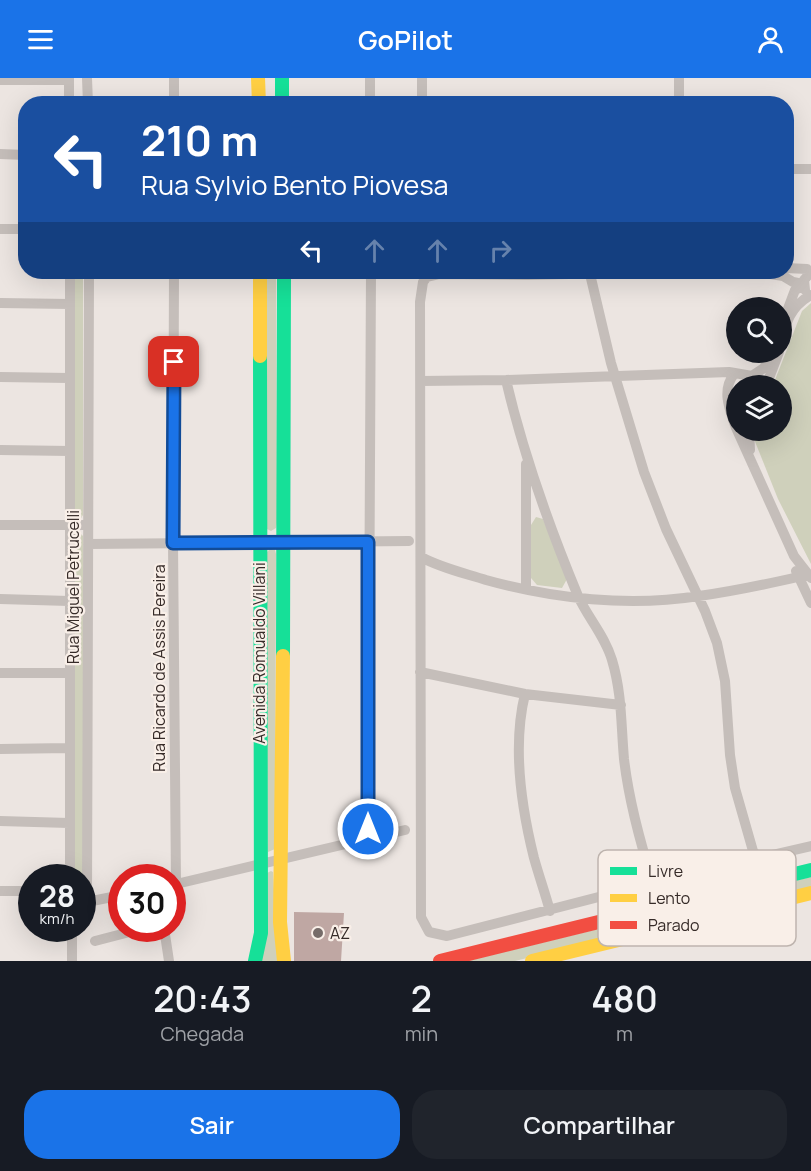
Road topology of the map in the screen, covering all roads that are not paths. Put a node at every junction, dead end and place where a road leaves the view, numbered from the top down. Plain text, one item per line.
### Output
1 (87, 78) edge
2 (174, 78) edge
3 (258, 78) edge
4 (282, 78) edge
5 (370, 78) edge
6 (422, 78) edge
7 (679, 78) edge
8 (69, 79) edge
9 (0, 80) edge
10 (69, 96) edge
11 (88, 96) edge
12 (174, 96) edge
13 (259, 96) edge
14 (282, 96) edge
15 (370, 96) edge
16 (422, 96) edge
17 (679, 96) edge
18 (0, 154) edge
19 (18, 155) edge
20 (794, 169) edge
21 (811, 169) edge
22 (0, 229) edge
23 (18, 229) edge
24 (794, 268) edge
25 (811, 273) edge
26 (70, 279) edge
27 (89, 279) edge
28 (174, 279) edge
29 (260, 279) edge
30 (284, 279) edge
31 (371, 279) edge
32 (425, 279) edge
33 (591, 279) edge
34 (788, 279) edge
35 (807, 290) edge
36 (791, 297) edge
37 (0, 303) edge
38 (70, 304) junction
39 (766, 363) edge
40 (688, 374) junction
41 (734, 374) joint
42 (614, 375) junction
43 (743, 375) edge
44 (754, 375) edge
45 (0, 377) edge
46 (69, 378) junction
47 (506, 380) junction
48 (421, 381) junction
49 (726, 389) edge
50 (742, 441) edge
51 (748, 441) edge
52 (0, 450) edge
53 (70, 451) junction
54 (526, 458) junction
55 (754, 465) junction
56 (0, 525) edge
57 (88, 525) junction
58 (69, 526) junction
59 (409, 541) dead end
60 (259, 542) junction
61 (284, 542) junction
62 (368, 542) junction
63 (173, 543) junction
64 (88, 544) junction
65 (421, 557) junction
66 (805, 577) edge
67 (526, 589) junction
68 (698, 597) junction
69 (579, 598) junction
70 (0, 600) edge
71 (69, 601) junction
72 (811, 603) edge
73 (420, 672) junction
74 (0, 673) edge
75 (69, 673) junction
76 (525, 694) junction
77 (621, 705) junction
78 (69, 748) junction
79 (0, 749) edge
80 (0, 821) edge
81 (69, 823) junction
82 (405, 830) dead end
83 (368, 838) junction
84 (811, 846) edge
85 (643, 850) edge
86 (753, 850) edge
87 (793, 850) edge
88 (280, 858) junction
89 (70, 864) edge
90 (84, 864) edge
91 (174, 864) edge
92 (259, 864) junction
93 (811, 870) edge
94 (796, 874) edge
95 (186, 882) edge
96 (0, 891) edge
97 (18, 891) edge
98 (811, 893) edge
99 (796, 897) edge
100 (598, 898) edge
101 (550, 911) junction
102 (598, 922) edge
103 (72, 942) edge
104 (166, 942) edge
105 (598, 945) edge
106 (72, 961) edge
107 (169, 961) edge
108 (255, 961) edge
109 (284, 961) edge
110 (440, 961) edge
111 (532, 961) edge

1 - 11 street
2 - 12 street
3 - 13 street
4 - 14 street
5 - 15 street
6 - 16 street
7 - 17 street
8 - 9 street
8 - 10 street
18 - 19 street
20 - 21 street
22 - 23 street
24 - 25 street
25 - 35 street
26 - 38 street, Rua Miguel Petrucelli
27 - 57 street, Rua Miguel Petrucelli
28 - 63 street, Rua Ricardo de Assis Pereira
29 - 60 street, Avenida Romualdo Villani
30 - 61 street, Avenida Romualdo Villani
31 - 62 street
32 - 48 street
33 - 42 street
34 - 35 street
35 - 36 street
37 - 38 street
38 - 46 street, Rua Miguel Petrucelli
39 - 44 street
40 - 41 street
40 - 42 street
40 - 49 street
41 - 43 street
42 - 47 street
42 - 68 street
45 - 46 street
46 - 53 street, Rua Miguel Petrucelli
47 - 48 street
47 - 54 street
48 - 65 street
50 - 55 street
51 - 55 street
52 - 53 street
53 - 58 street, Rua Miguel Petrucelli
54 - 67 street
54 - 69 street
55 - 66 street
56 - 58 street
57 - 58 street
57 - 64 street, Rua Miguel Petrucelli
58 - 71 street, Rua Miguel Petrucelli
59 - 62 street
60 - 61 street
60 - 63 street
60 - 92 street, Avenida Romualdo Villani
61 - 62 street
61 - 88 street, Avenida Romualdo Villani
62 - 83 street
63 - 64 street
63 - 91 street, Rua Ricardo de Assis Pereira
64 - 90 street, Rua Miguel Petrucelli
65 - 67 street
65 - 73 street
66 - 68 street
66 - 72 street
67 - 69 street
68 - 69 street
68 - 86 street
69 - 77 street
70 - 71 street
71 - 75 street, Rua Miguel Petrucelli
73 - 76 street
73 - 101 street
74 - 75 street
75 - 78 street, Rua Miguel Petrucelli
76 - 77 street
76 - 101 street
77 - 85 street
78 - 79 street
78 - 81 street, Rua Miguel Petrucelli
80 - 81 street
81 - 89 street, Rua Miguel Petrucelli
82 - 83 street
83 - 88 street
84 - 87 street
88 - 92 street
88 - 109 street, Avenida Romualdo Villani
92 - 95 street
92 - 108 street, Avenida Romualdo Villani
93 - 94 street
96 - 97 street
98 - 99 street
100 - 101 street
102 - 110 street
103 - 106 street
104 - 107 street
105 - 111 street

